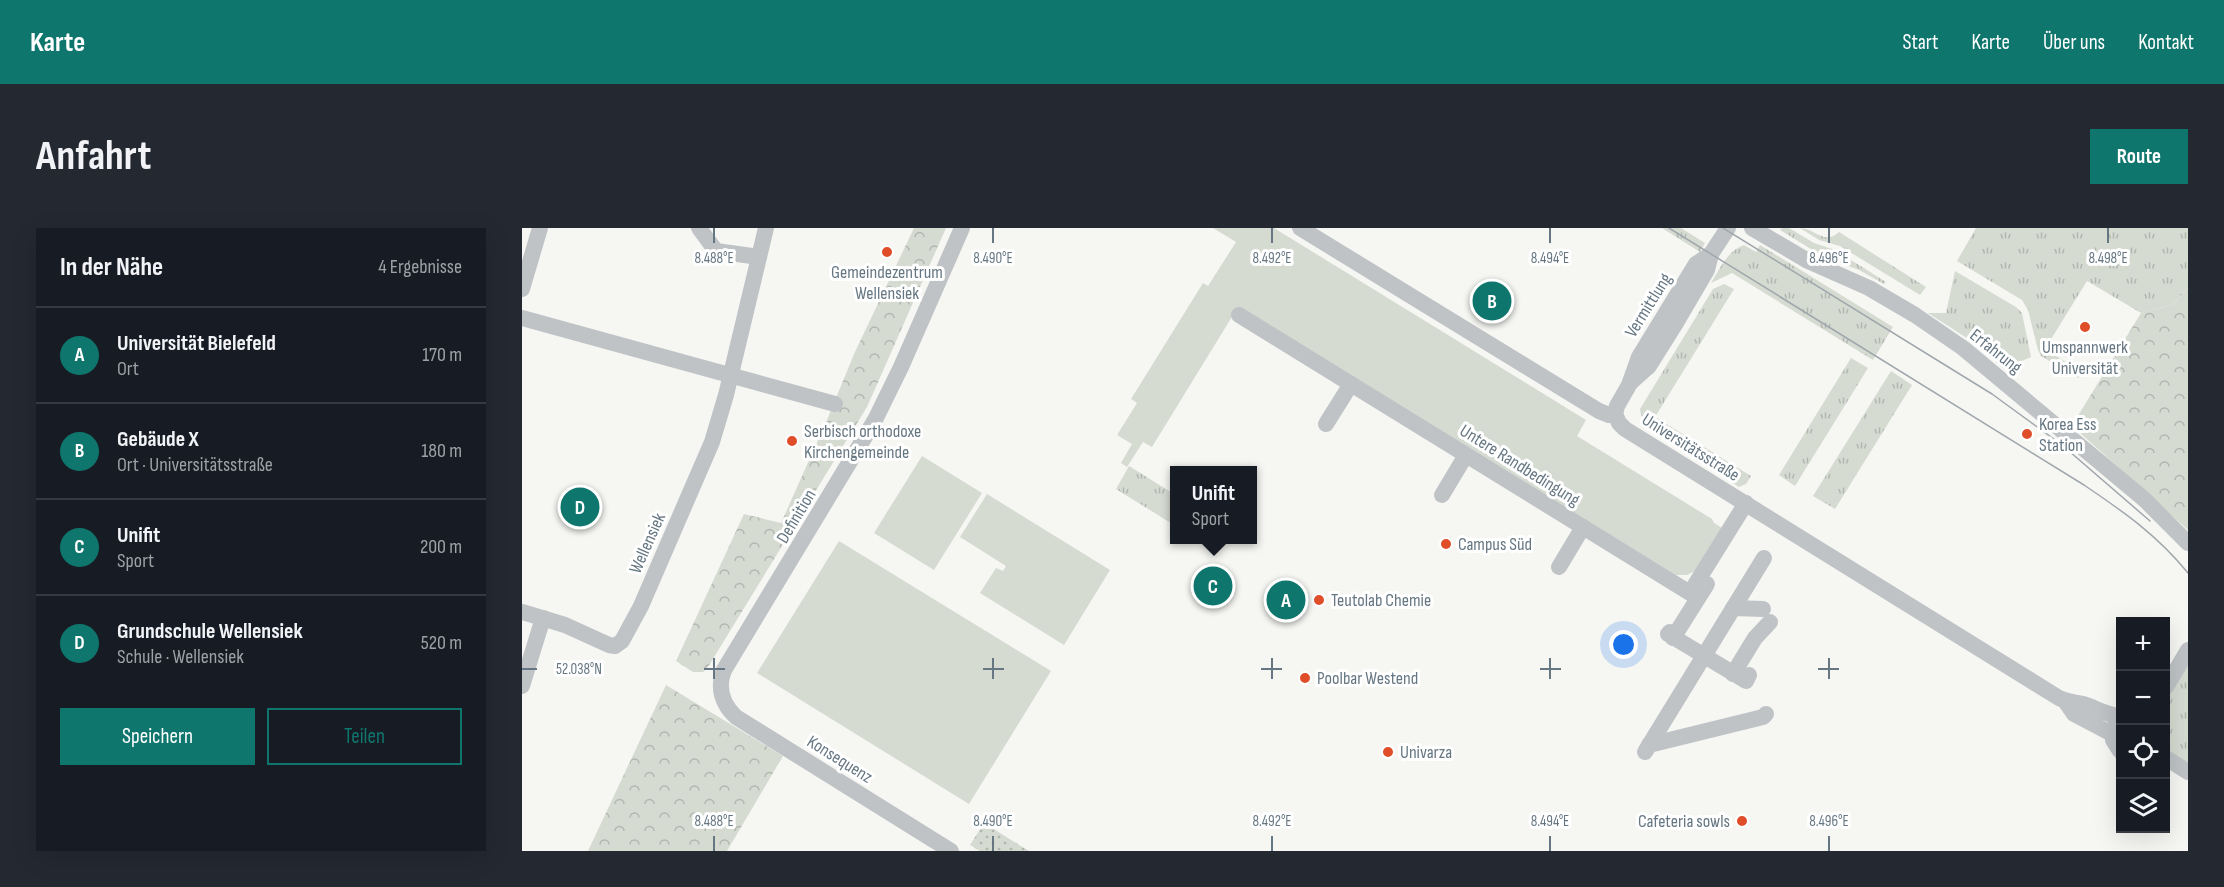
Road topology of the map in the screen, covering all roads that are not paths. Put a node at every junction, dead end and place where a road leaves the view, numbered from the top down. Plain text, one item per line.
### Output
1 (540, 228) edge
2 (699, 228) edge
3 (766, 228) edge
4 (962, 228) edge
5 (1300, 228) edge
6 (1728, 228) edge
7 (1752, 228) edge
8 (759, 257) junction
9 (522, 289) edge
10 (1239, 315) dead end
11 (522, 318) edge
12 (731, 376) junction
13 (1351, 384) junction
14 (835, 404) dead end
15 (1615, 414) junction
16 (1326, 424) dead end
17 (1466, 455) junction
18 (1442, 495) dead end
19 (1746, 503) junction
20 (1583, 527) junction
21 (1741, 530) dead end
22 (2188, 543) edge
23 (1760, 557) dead end
24 (1559, 567) dead end
25 (1690, 593) junction
26 (1733, 609) junction
27 (1682, 611) dead end
28 (522, 612) edge
29 (543, 618) junction
30 (2188, 650) edge
31 (1704, 656) junction
32 (2170, 680) edge
33 (522, 686) edge
34 (721, 690) joint
35 (2065, 701) junction
36 (1766, 714) dead end
37 (2116, 716) edge
38 (2116, 724) edge
39 (2112, 734) junction
40 (2116, 747) edge
41 (2170, 761) edge
42 (2188, 772) edge
43 (951, 851) edge

1 - 9 street
2 - 8 street
3 - 8 street, Wellensiek
4 - 34 street, Definition
5 - 15 street, Universitätsstraße
6 - 15 street, Vermittlung
7 - 22 street, Erfahrung
8 - 12 street, Wellensiek
10 - 13 street, Untere Randbedingung
11 - 12 street
12 - 14 street
12 - 29 street, Wellensiek
13 - 16 street
13 - 17 street, Untere Randbedingung
15 - 19 street, Universitätsstraße
17 - 18 street
17 - 20 street, Untere Randbedingung
19 - 25 street
19 - 35 street, Universitätsstraße
20 - 24 street
20 - 25 street, Untere Randbedingung
21 - 31 street
23 - 26 street
25 - 27 street
26 - 31 street
26 - 31 street
28 - 29 street, Wellensiek
29 - 33 street
30 - 32 street
31 - 36 street
34 - 43 street, Konsequenz
35 - 37 street, Universitätsstraße
35 - 39 street, Universitätsstraße
38 - 39 street
39 - 40 street
41 - 42 street

